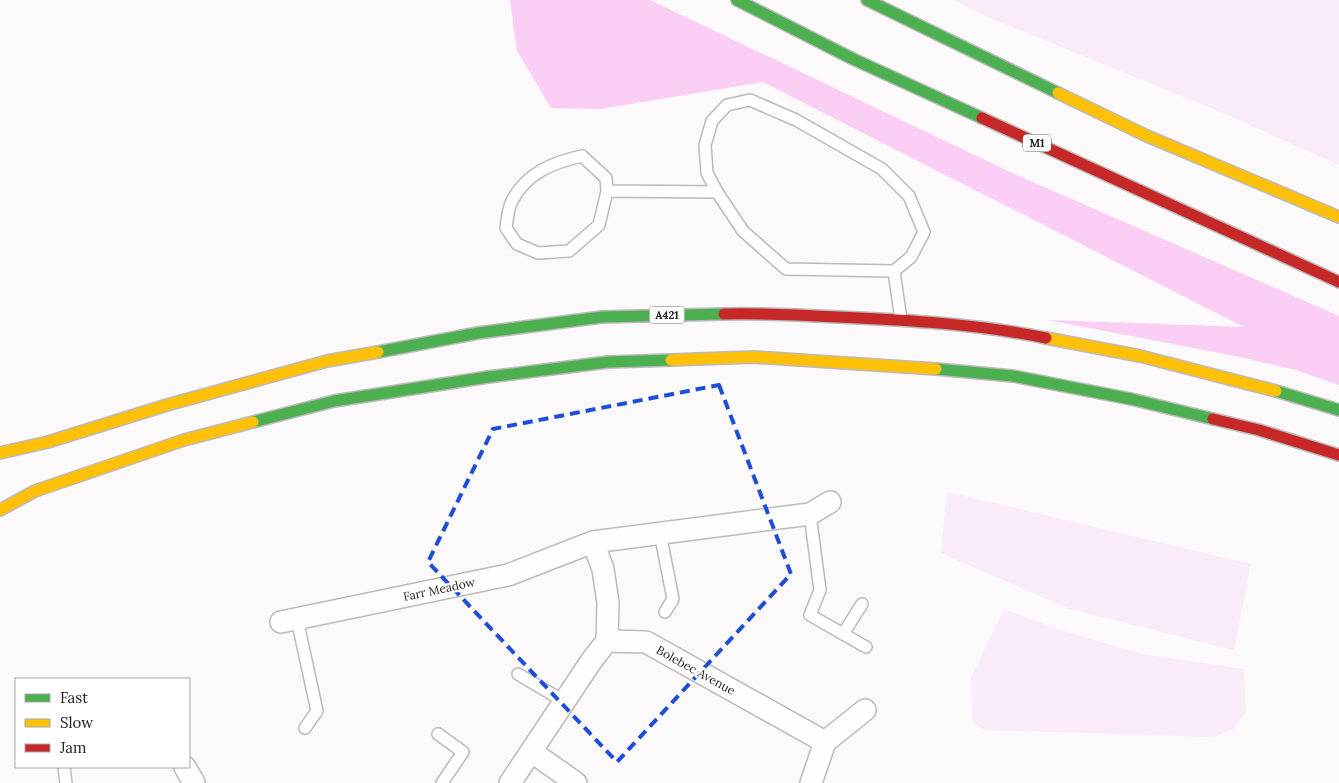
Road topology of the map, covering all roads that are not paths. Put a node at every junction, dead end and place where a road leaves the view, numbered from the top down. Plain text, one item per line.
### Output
1 (737, 0) edge
2 (867, 0) edge
3 (607, 191) junction
4 (717, 192) junction
5 (1339, 217) edge
6 (894, 271) junction
7 (1339, 282) edge
8 (901, 320) junction
9 (1339, 410) edge
10 (0, 453) edge
11 (1339, 456) edge
12 (830, 502) dead end
13 (0, 510) edge
14 (810, 514) junction
15 (660, 533) junction
16 (593, 542) junction
17 (862, 604) dead end
18 (665, 612) dead end
19 (289, 620) joint
20 (843, 634) junction
21 (607, 640) junction
22 (866, 647) dead end
23 (518, 674) dead end
24 (565, 702) junction
25 (865, 710) dead end
26 (305, 728) dead end
27 (438, 734) dead end
28 (825, 742) junction
29 (532, 752) junction
30 (64, 768) edge
31 (186, 768) edge
32 (66, 783) edge
33 (194, 783) edge
34 (442, 783) edge
35 (510, 783) edge
36 (576, 783) edge
37 (811, 783) edge

1 - 7 highway, M1
2 - 5 highway
3 - 3 lane
3 - 4 lane
4 - 6 lane
4 - 6 lane
6 - 8 lane
8 - 9 highway, A421
8 - 10 highway, A421
11 - 13 highway
12 - 14 street, Farr Meadow
14 - 15 street, Farr Meadow
14 - 20 lane
15 - 16 street, Farr Meadow
15 - 18 lane
16 - 19 street, Farr Meadow
16 - 21 street
17 - 20 lane
19 - 26 lane
20 - 22 lane
21 - 24 street
21 - 28 street, Bolebec Avenue
23 - 24 lane
24 - 29 street
25 - 28 street
27 - 34 lane
28 - 37 street
29 - 35 street
29 - 36 street
30 - 32 lane
31 - 33 street

